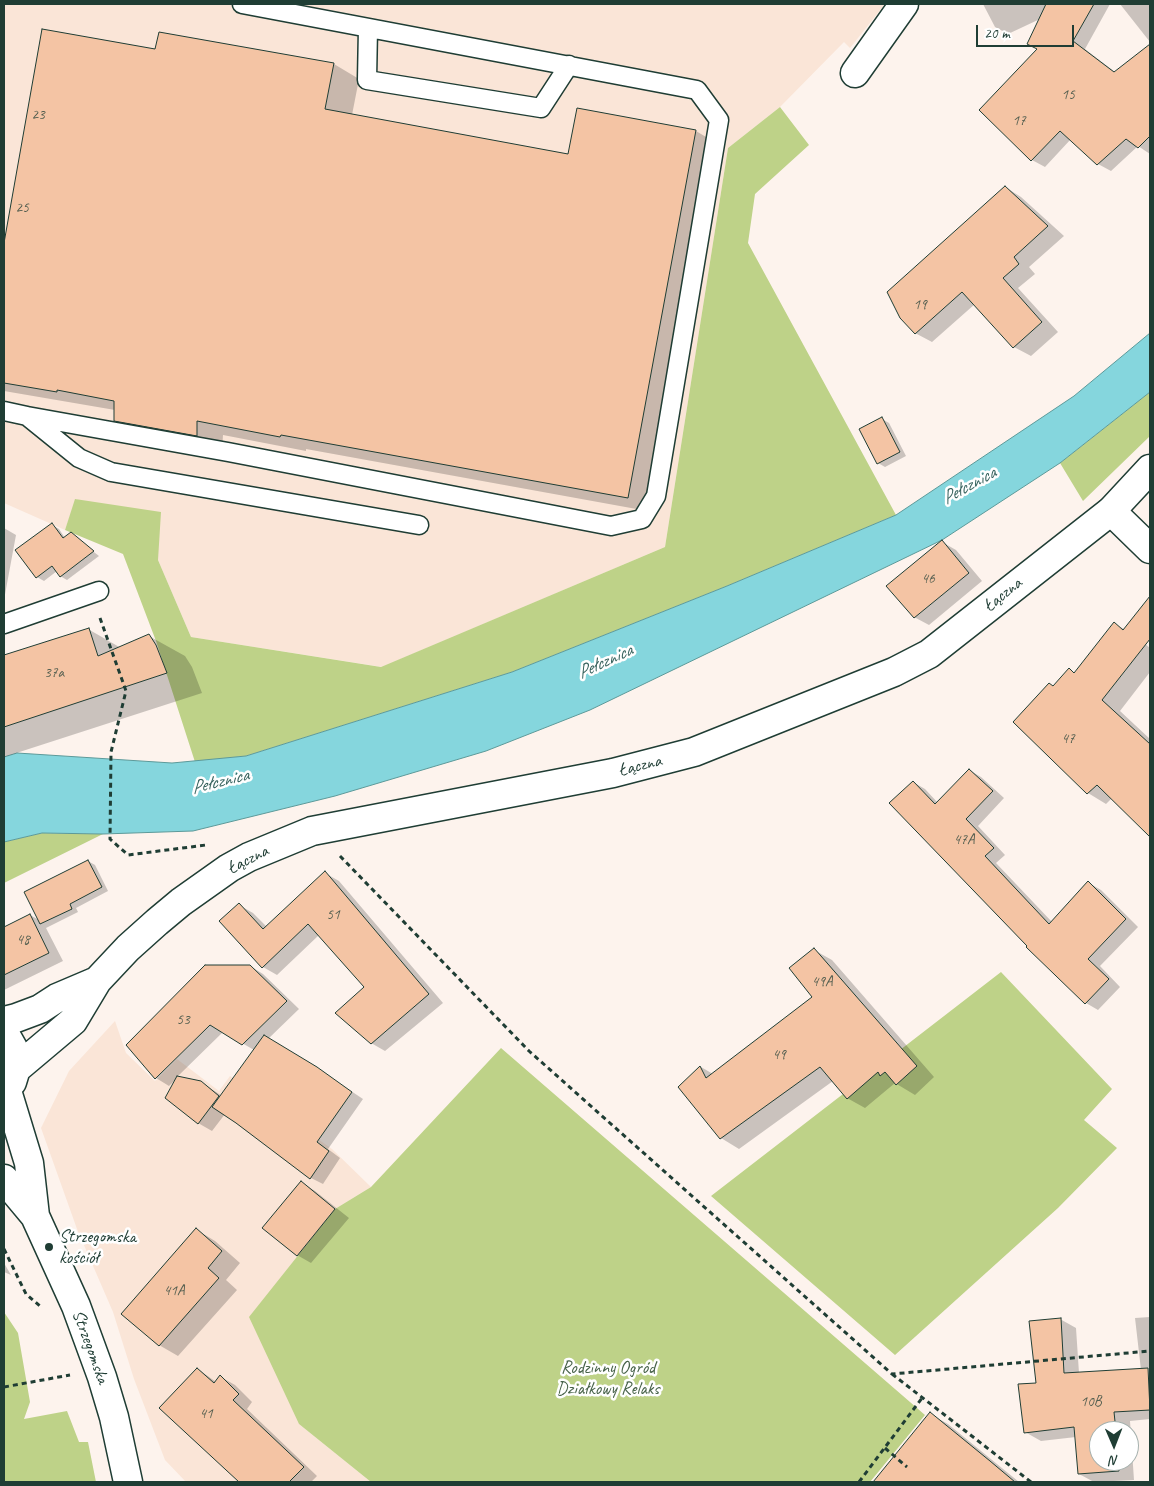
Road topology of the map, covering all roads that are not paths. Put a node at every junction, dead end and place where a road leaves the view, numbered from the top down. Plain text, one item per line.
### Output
1 (242, 4) edge
2 (904, 4) edge
3 (269, 6) edge
4 (368, 28) junction
5 (569, 65) junction
6 (855, 73) dead end
7 (4, 411) edge
8 (26, 416) junction
9 (1150, 469) edge
10 (1111, 511) junction
11 (419, 525) dead end
12 (1150, 548) edge
13 (99, 591) dead end
14 (4, 624) edge
15 (97, 982) junction
16 (4, 1021) edge
17 (4, 1032) edge
18 (16, 1069) junction
19 (6, 1096) edge
20 (4, 1180) edge
21 (35, 1216) junction
22 (128, 1482) edge

1 - 3 lane
2 - 6 street
3 - 4 lane
4 - 5 lane
4 - 5 lane
5 - 8 lane
7 - 8 lane
8 - 11 lane
9 - 10 street, Łączna
10 - 12 street
10 - 15 street, Łączna
13 - 14 lane
15 - 16 street, Łączna
15 - 18 street, Łączna
17 - 18 street
18 - 19 street
19 - 21 street, Strzegomska
20 - 21 street, Strzegomska
21 - 22 street, Strzegomska

